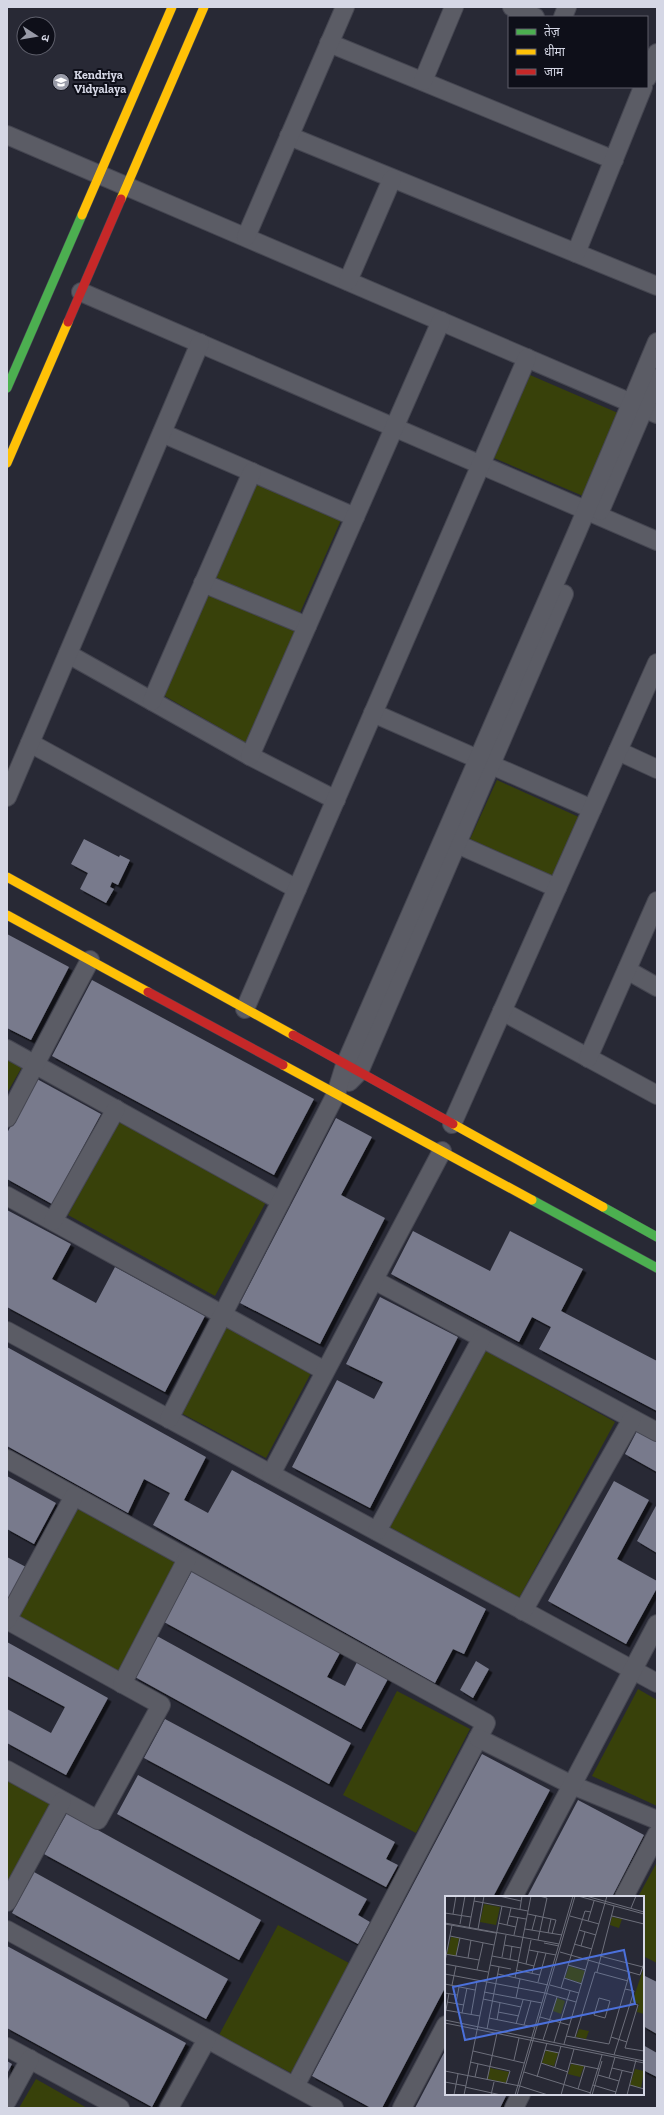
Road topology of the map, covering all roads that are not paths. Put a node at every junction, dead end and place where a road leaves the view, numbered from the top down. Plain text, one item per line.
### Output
1 (172, 7) edge
2 (204, 7) edge
3 (345, 7) edge
4 (454, 7) edge
5 (512, 7) edge
6 (533, 16) edge
7 (329, 42) junction
8 (423, 81) junction
9 (643, 88) edge
10 (7, 135) edge
11 (289, 136) junction
12 (614, 160) junction
13 (99, 174) junction
14 (392, 178) junction
15 (127, 186) junction
16 (246, 237) junction
17 (576, 253) junction
18 (348, 281) junction
19 (657, 286) edge
20 (81, 292) junction
21 (440, 321) junction
22 (657, 342) edge
23 (200, 343) junction
24 (527, 358) junction
25 (657, 378) edge
26 (7, 388) edge
27 (644, 408) edge
28 (394, 427) junction
29 (162, 432) junction
30 (7, 463) edge
31 (481, 464) junction
32 (252, 472) junction
33 (592, 513) junction
34 (355, 516) junction
35 (657, 541) edge
36 (203, 583) junction
37 (307, 626) junction
38 (68, 654) junction
39 (657, 663) edge
40 (152, 701) junction
41 (373, 713) junction
42 (30, 743) junction
43 (618, 751) junction
44 (250, 756) junction
45 (484, 763) junction
46 (657, 769) edge
47 (7, 797) edge
48 (336, 800) junction
49 (592, 809) junction
50 (457, 844) junction
51 (7, 877) edge
52 (557, 888) junction
53 (297, 889) junction
54 (657, 901) edge
55 (7, 915) edge
56 (90, 960) junction
57 (627, 970) junction
58 (657, 987) edge
59 (245, 1009) junction
60 (502, 1011) junction
61 (7, 1049) edge
62 (588, 1058) junction
63 (35, 1064) junction
64 (352, 1068) junction
65 (336, 1094) junction
66 (657, 1095) edge
67 (116, 1109) junction
68 (7, 1118) edge
69 (452, 1124) junction
70 (442, 1151) junction
71 (7, 1196) edge
72 (281, 1201) junction
73 (53, 1221) junction
74 (657, 1237) edge
75 (657, 1268) edge
76 (374, 1280) junction
77 (223, 1315) junction
78 (7, 1331) edge
79 (482, 1338) junction
80 (325, 1371) junction
81 (169, 1419) junction
82 (632, 1419) junction
83 (657, 1432) edge
84 (7, 1459) edge
85 (271, 1474) junction
86 (74, 1496) junction
87 (377, 1531) junction
88 (188, 1559) junction
89 (523, 1611) junction
90 (7, 1620) edge
91 (657, 1624) edge
92 (632, 1670) junction
93 (657, 1683) edge
94 (122, 1684) junction
95 (478, 1738) junction
96 (7, 1770) edge
97 (572, 1785) junction
98 (62, 1800) junction
99 (657, 1820) edge
100 (657, 1834) edge
101 (514, 1896) edge
102 (625, 1896) edge
103 (7, 1902) edge
104 (7, 1930) edge
105 (445, 2027) edge
106 (207, 2038) junction
107 (7, 2047) edge
108 (30, 2059) junction
109 (295, 2086) junction
110 (520, 2095) edge
111 (7, 2101) edge
112 (120, 2108) edge
113 (169, 2108) edge
114 (334, 2108) edge
115 (402, 2108) edge
116 (514, 2108) edge

1 - 13 street
2 - 15 street
3 - 7 street
4 - 8 street
5 - 6 street
7 - 8 street
7 - 11 street
8 - 12 street
9 - 12 street
10 - 13 street
11 - 14 street
11 - 16 street
12 - 17 street
13 - 15 street
13 - 26 street
14 - 17 street
14 - 18 street
15 - 16 street
15 - 20 street
16 - 18 street
17 - 19 street
18 - 21 street
20 - 23 street
20 - 30 street
21 - 24 street
21 - 28 street
22 - 27 street
23 - 28 street
23 - 29 street
24 - 27 street
24 - 31 street
25 - 27 street
27 - 33 street
28 - 31 street
28 - 34 street
29 - 32 street
29 - 38 street
31 - 33 street
31 - 41 street
32 - 34 street
32 - 36 street
33 - 35 street
33 - 45 street
34 - 37 street
36 - 37 street
36 - 40 street
37 - 44 street
38 - 40 street
38 - 42 street
39 - 43 street
40 - 44 street
41 - 45 street
41 - 48 street
42 - 47 street
42 - 53 street
43 - 46 street
43 - 49 street
44 - 48 street
45 - 49 street
45 - 50 street
45 - 64 street
48 - 53 street
49 - 52 street
50 - 52 street
50 - 64 street
51 - 59 street
52 - 60 street
53 - 59 street
54 - 57 street
55 - 56 street
56 - 63 street
56 - 65 street
57 - 58 street
57 - 62 street
59 - 64 street
60 - 62 street
60 - 69 street
61 - 63 street
62 - 66 street
63 - 67 street
63 - 68 street
64 - 65 street
64 - 69 street
65 - 70 street
65 - 72 street
67 - 72 street
67 - 73 street
69 - 74 street
70 - 75 street
70 - 76 street
71 - 73 street
72 - 77 street
73 - 77 street
76 - 79 street
76 - 80 street
77 - 80 street
77 - 81 street
78 - 81 street
79 - 82 street
79 - 87 street
80 - 85 street
81 - 85 street
82 - 83 street
82 - 89 street
84 - 86 street
85 - 87 street
86 - 88 street
86 - 90 street
87 - 89 street
88 - 94 street
88 - 95 street
89 - 92 street
90 - 94 street
91 - 92 street
92 - 93 street
92 - 97 street
94 - 98 street
95 - 97 street
95 - 109 street
96 - 98 street
97 - 99 street
97 - 101 street
98 - 103 street
100 - 102 street
104 - 106 street
105 - 115 street
106 - 109 street
106 - 113 street
107 - 108 street
108 - 111 street
108 - 112 street
109 - 114 street
110 - 116 street

